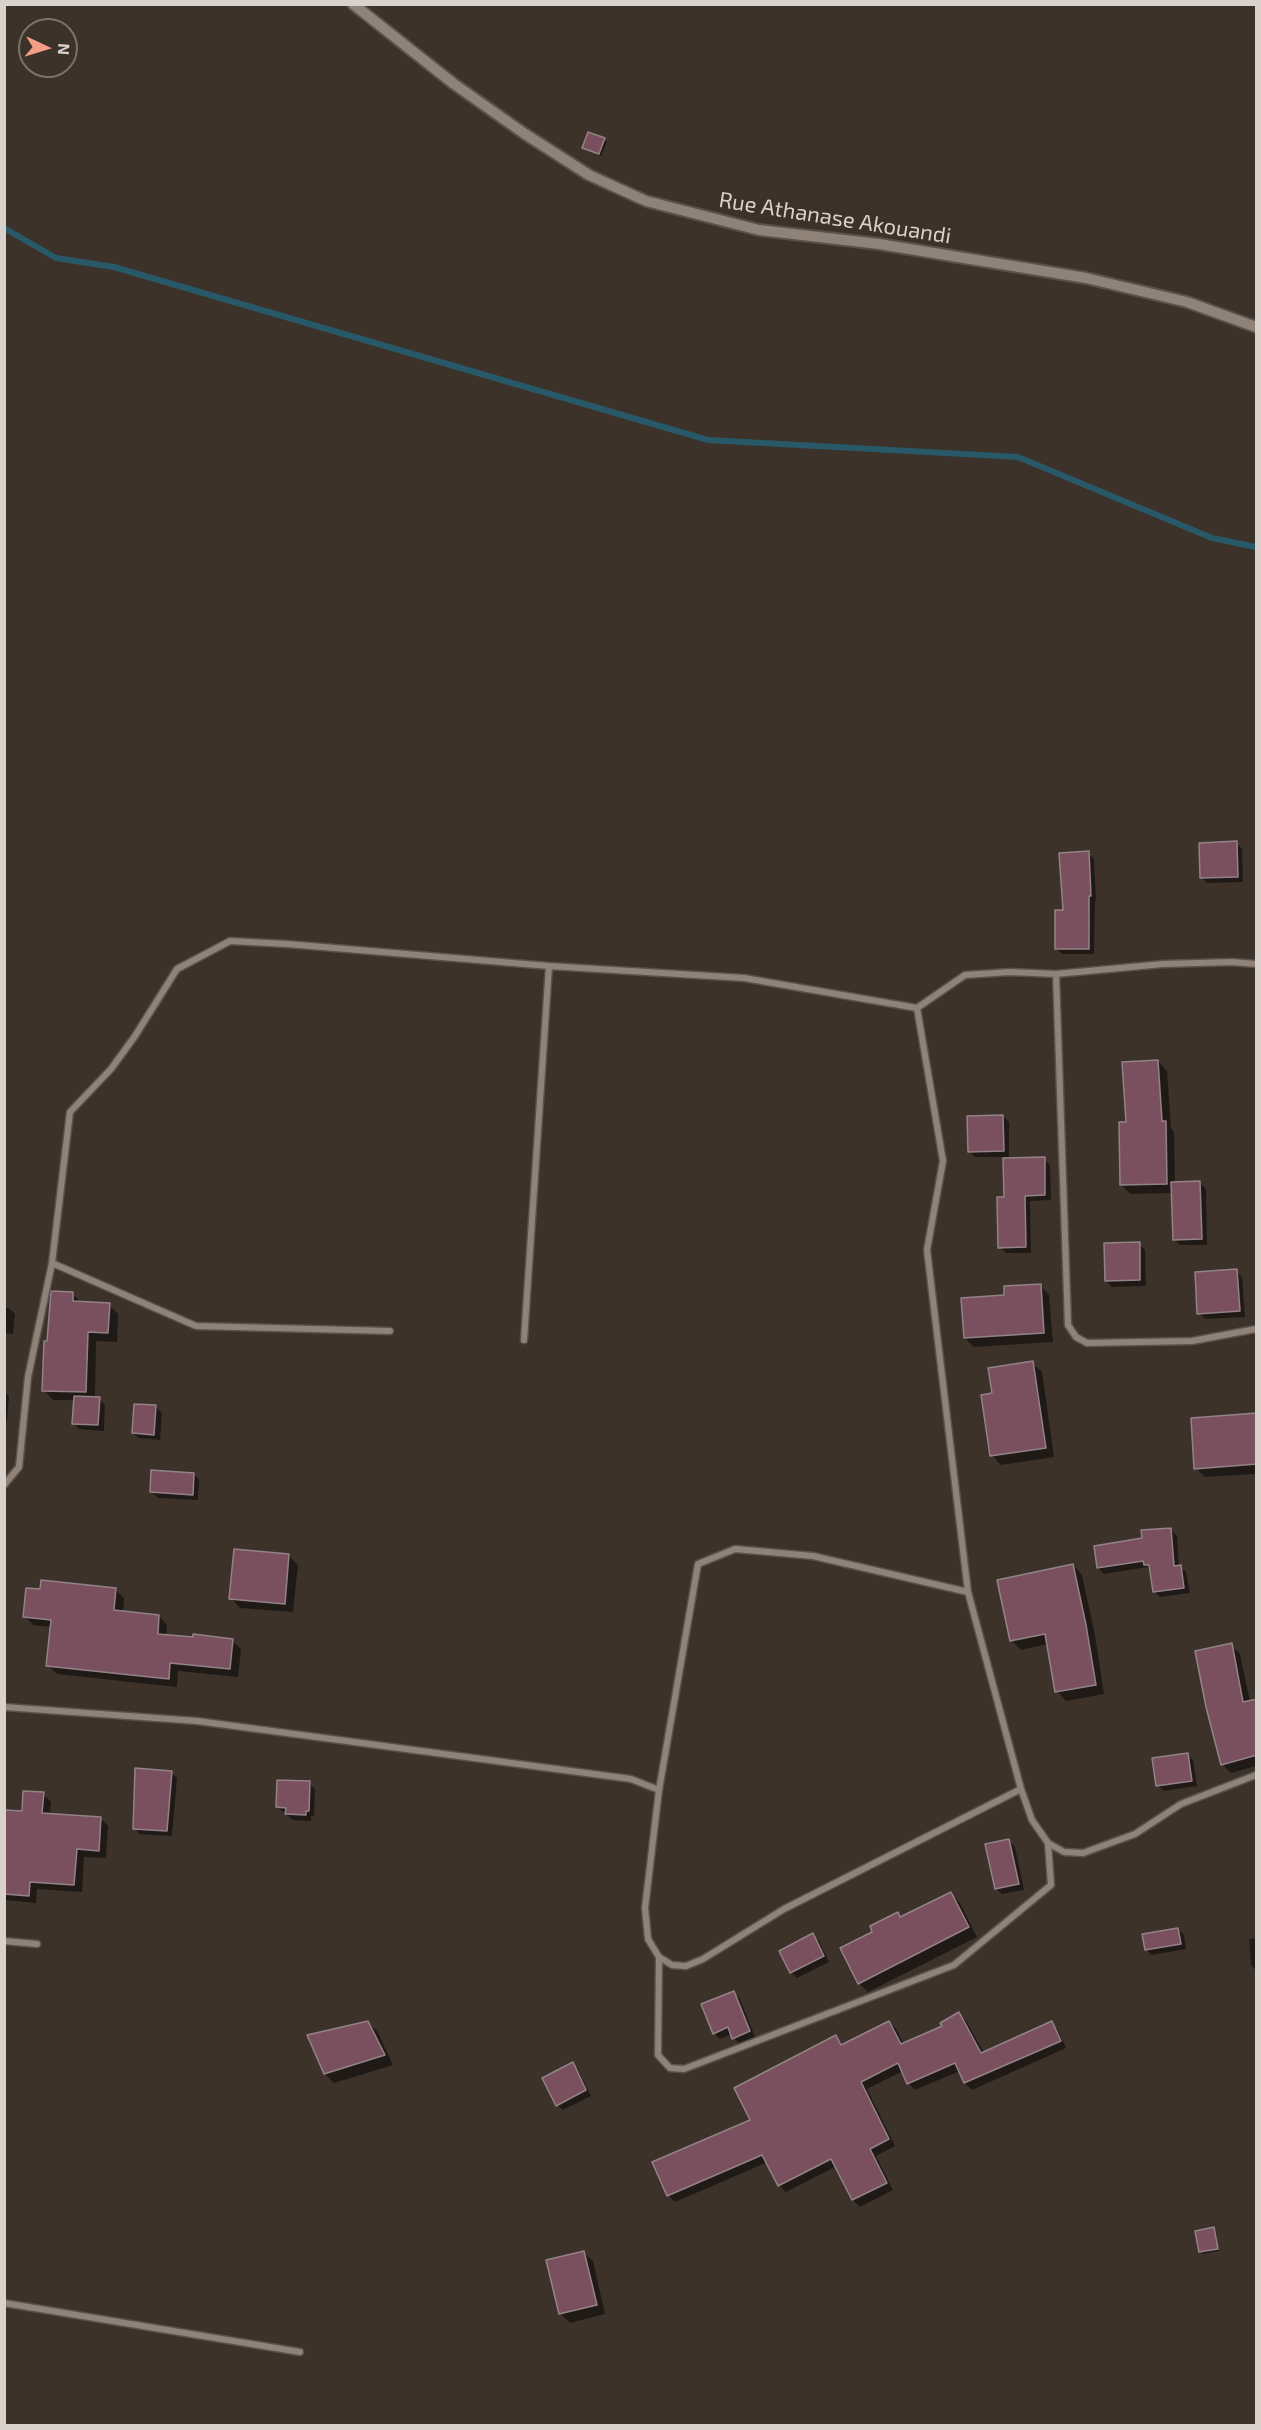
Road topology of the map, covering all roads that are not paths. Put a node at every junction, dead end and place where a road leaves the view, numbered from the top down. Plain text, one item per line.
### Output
1 (353, 4) edge
2 (1257, 327) edge
3 (1257, 964) edge
4 (549, 966) junction
5 (1056, 974) junction
6 (917, 1008) junction
7 (52, 1263) junction
8 (1257, 1329) edge
9 (390, 1331) dead end
10 (524, 1340) dead end
11 (4, 1485) edge
12 (968, 1592) junction
13 (4, 1707) edge
14 (1257, 1775) edge
15 (1021, 1789) junction
16 (659, 1790) junction
17 (1048, 1843) junction
18 (4, 1941) edge
19 (37, 1944) dead end
20 (659, 1957) junction
21 (4, 2303) edge
22 (300, 2352) dead end

1 - 2 street, Rue Athanase Akouandi
3 - 5 street
4 - 6 street
4 - 7 street
4 - 10 street
5 - 6 street
5 - 8 street
6 - 12 street
7 - 9 street
7 - 11 street
12 - 15 street
12 - 16 street
13 - 16 street
14 - 17 street
15 - 17 street
15 - 20 street
16 - 20 street
17 - 20 street
18 - 19 street
21 - 22 street

